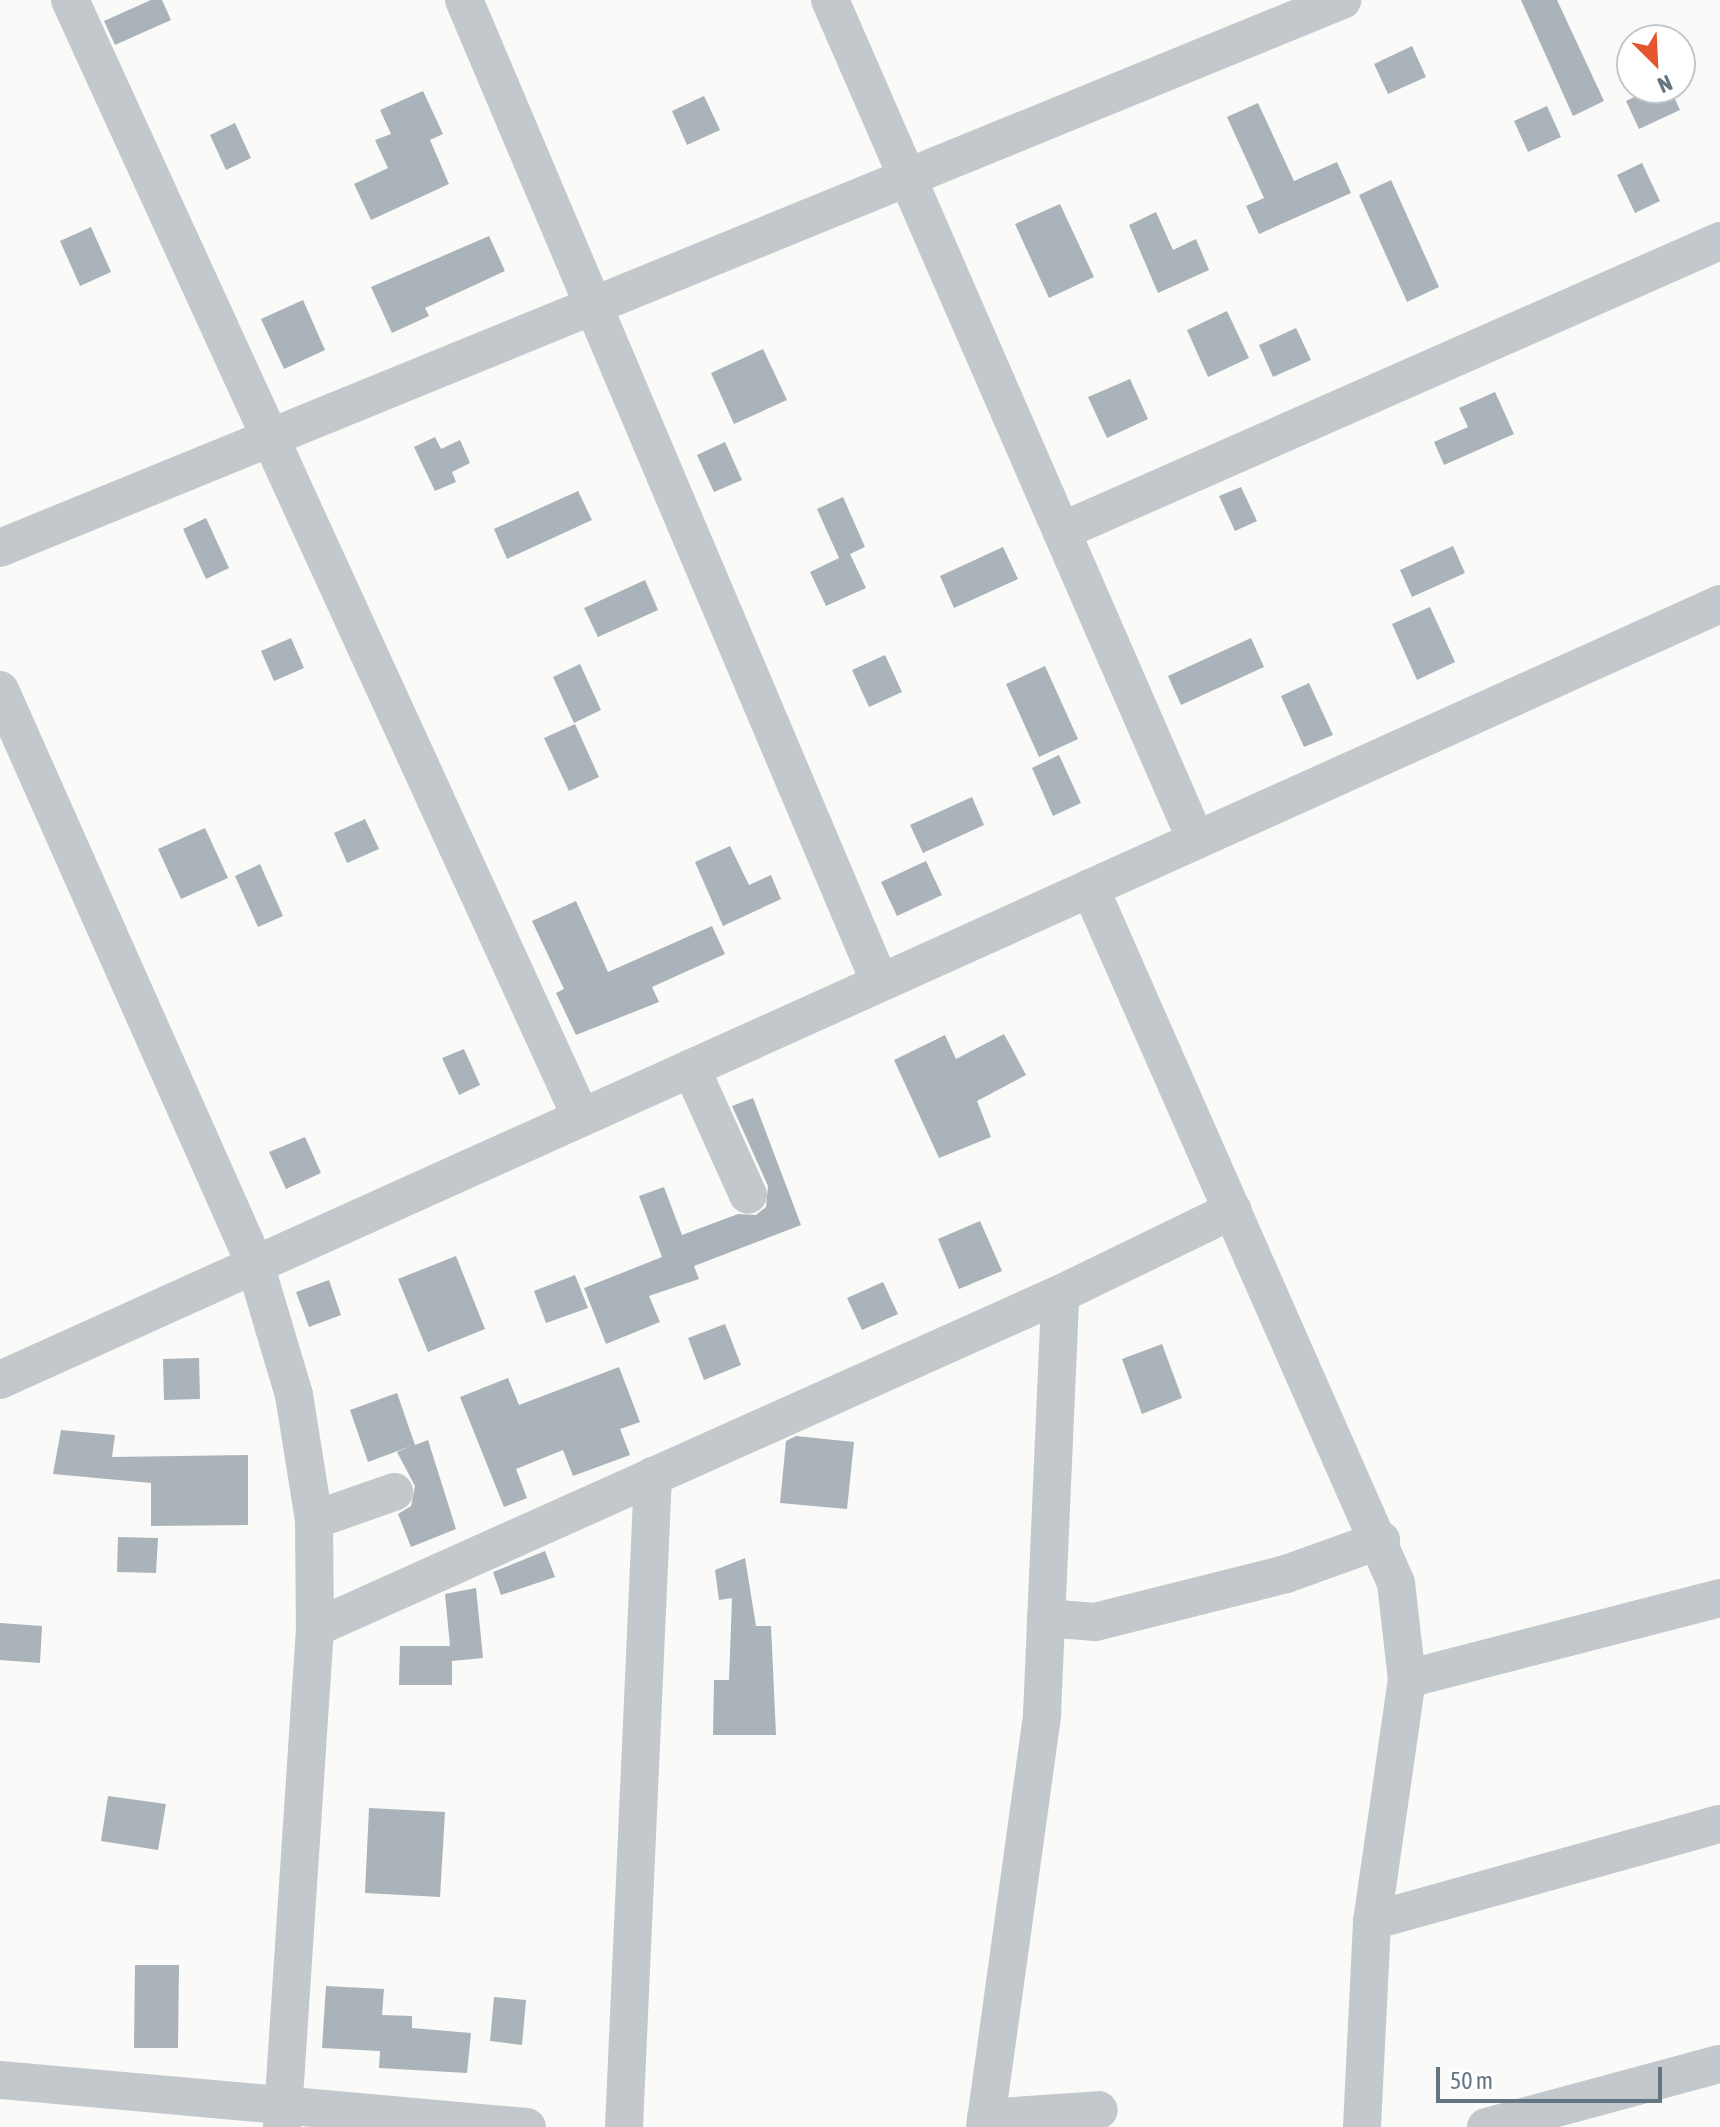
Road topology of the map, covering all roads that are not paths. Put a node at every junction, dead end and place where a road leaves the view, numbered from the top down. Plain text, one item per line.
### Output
1 (70, 0) edge
2 (464, 0) edge
3 (830, 0) edge
4 (1342, 0) edge
5 (909, 176) junction
6 (1720, 241) edge
7 (593, 305) junction
8 (273, 437) junction
9 (1062, 531) junction
10 (0, 548) edge
11 (1720, 604) edge
12 (0, 690) edge
13 (1196, 840) junction
14 (1090, 888) junction
15 (880, 983) junction
16 (691, 1068) junction
17 (581, 1117) junction
18 (748, 1195) dead end
19 (1233, 1210) junction
20 (255, 1264) junction
21 (1060, 1294) junction
22 (0, 1380) edge
23 (653, 1476) junction
24 (394, 1492) dead end
25 (314, 1520) junction
26 (1381, 1540) junction
27 (1720, 1598) edge
28 (1046, 1618) junction
29 (315, 1628) junction
30 (1407, 1679) junction
31 (1720, 1824) edge
32 (1372, 1921) junction
33 (1720, 2064) edge
34 (0, 2080) edge
35 (1099, 2110) dead end
36 (284, 2115) edge
37 (985, 2123) edge
38 (527, 2127) edge
39 (624, 2127) edge
40 (1362, 2127) edge
41 (1486, 2127) edge

1 - 8 street
2 - 7 street
3 - 5 street
4 - 5 street
5 - 7 street
5 - 9 street
6 - 9 street
7 - 8 street
7 - 15 street
8 - 10 street
8 - 17 street
9 - 13 street
11 - 13 street
12 - 20 street
13 - 14 street
14 - 15 street
14 - 19 street
15 - 16 street
16 - 17 street
16 - 18 street
17 - 20 street
19 - 21 street
19 - 26 street
20 - 22 street
20 - 25 street
21 - 23 street
21 - 28 street
23 - 29 street
23 - 39 street
24 - 25 street
25 - 29 street
26 - 28 street
26 - 30 street
27 - 30 street
28 - 37 street
29 - 36 street
30 - 32 street
31 - 32 street
32 - 40 street
33 - 41 street
34 - 36 street
35 - 37 street
36 - 38 street

